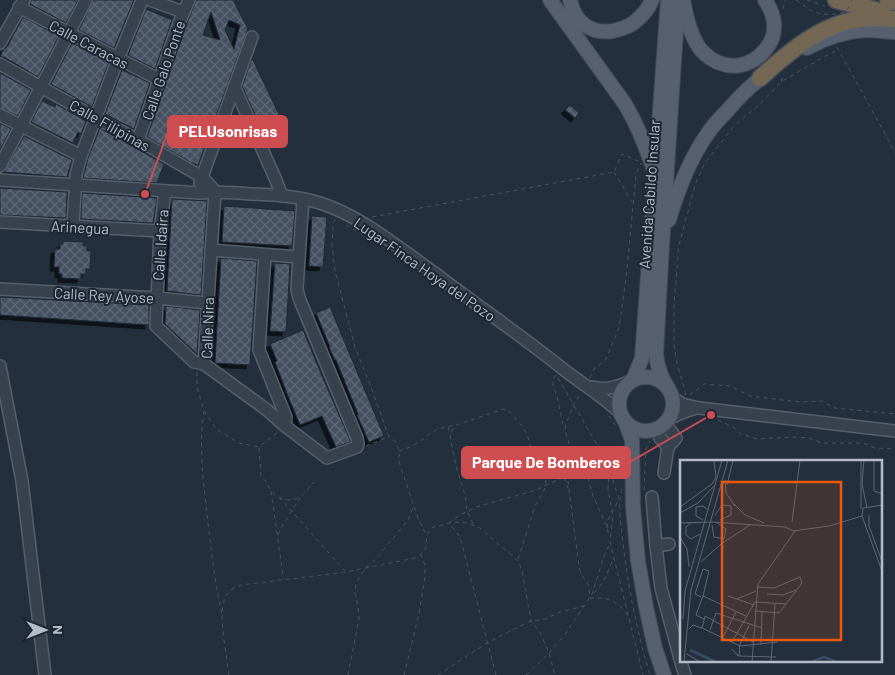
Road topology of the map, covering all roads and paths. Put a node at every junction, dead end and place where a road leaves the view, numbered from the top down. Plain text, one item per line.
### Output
1 (86, 0) edge
2 (142, 0) edge
3 (150, 0) edge
4 (188, 0) edge
5 (550, 0) edge
6 (570, 0) edge
7 (652, 0) edge
8 (668, 0) edge
9 (678, 0) edge
10 (683, 0) edge
11 (765, 0) edge
12 (796, 0) edge
13 (807, 0) edge
14 (888, 0) edge
15 (829, 2) edge
16 (853, 2) edge
17 (895, 2) edge
18 (21, 4) edge
19 (184, 12) junction
20 (895, 15) edge
21 (895, 19) edge
22 (895, 32) edge
23 (69, 33) junction
24 (252, 36) dead end
25 (832, 37) junction
26 (0, 43) edge
27 (838, 50) junction
28 (118, 59) junction
29 (0, 64) edge
30 (760, 78) junction
31 (160, 80) junction
32 (234, 86) junction
33 (42, 87) junction
34 (0, 115) edge
35 (95, 117) junction
36 (21, 126) junction
37 (138, 140) junction
38 (895, 153) edge
39 (81, 156) junction
40 (0, 166) edge
41 (614, 172) junction
42 (655, 173) junction
43 (202, 177) junction
44 (0, 180) edge
45 (76, 184) junction
46 (165, 191) junction
47 (215, 191) junction
48 (190, 192) junction
49 (282, 196) junction
50 (303, 199) junction
51 (633, 203) junction
52 (336, 215) junction
53 (356, 220) junction
54 (0, 222) edge
55 (73, 226) junction
56 (160, 231) junction
57 (370, 240) dead end
58 (662, 245) junction
59 (211, 250) junction
60 (265, 254) junction
61 (299, 257) junction
62 (0, 289) edge
63 (157, 298) junction
64 (207, 303) junction
65 (204, 364) junction
66 (0, 366) edge
67 (556, 375) junction
68 (562, 379) dead end
69 (633, 380) junction
70 (584, 389) junction
71 (670, 392) junction
72 (574, 404) junction
73 (699, 408) junction
74 (204, 411) junction
75 (895, 414) edge
76 (715, 418) dead end
77 (618, 419) junction
78 (456, 424) junction
79 (285, 426) junction
80 (448, 427) junction
81 (659, 428) junction
82 (565, 431) junction
83 (895, 431) edge
84 (450, 436) junction
85 (389, 437) junction
86 (259, 447) junction
87 (357, 447) junction
88 (571, 449) junction
89 (895, 449) edge
90 (399, 451) junction
91 (583, 465) junction
92 (609, 469) junction
93 (629, 469) junction
94 (568, 471) junction
95 (664, 473) dead end
96 (564, 477) junction
97 (314, 482) dead end
98 (623, 485) dead end
99 (546, 486) junction
100 (271, 490) junction
101 (570, 490) junction
102 (278, 497) junction
103 (300, 497) junction
104 (652, 497) joint
105 (619, 499) junction
106 (414, 506) junction
107 (291, 511) junction
108 (467, 511) junction
109 (612, 511) junction
110 (449, 523) junction
111 (473, 525) junction
112 (607, 528) junction
113 (427, 534) junction
114 (278, 537) junction
115 (610, 538) junction
116 (610, 542) junction
117 (669, 544) dead end
118 (656, 546) junction
119 (421, 555) junction
120 (614, 557) junction
121 (518, 561) junction
122 (366, 567) junction
123 (346, 572) junction
124 (283, 580) junction
125 (592, 594) junction
126 (590, 598) junction
127 (584, 606) junction
128 (628, 615) junction
129 (222, 616) junction
130 (531, 622) junction
131 (488, 643) junction
132 (548, 653) junction
133 (680, 658) edge
134 (681, 662) edge
135 (45, 675) edge
136 (229, 675) edge
137 (348, 675) edge
138 (404, 675) edge
139 (438, 675) edge
140 (496, 675) edge
141 (526, 675) edge
142 (555, 675) edge
143 (643, 675) edge
144 (650, 675) edge
145 (664, 675) edge
146 (685, 675) edge

1 - 23 street
2 - 28 street
3 - 19 street
4 - 19 street, Calle Galo Ponte
5 - 42 main road
6 - 7 main road
8 - 42 main road, Avenida Cabildo Insular
9 - 58 main road, Avenida Cabildo Insular
10 - 11 main road
12 - 16 path, bridge
13 - 15 path
14 - 17 highway
15 - 16 highway
16 - 20 highway
18 - 23 street, Calle Caracas
18 - 26 street
19 - 31 street, Calle Galo Ponte
21 - 30 highway
22 - 25 main road
23 - 28 street, Calle Caracas
23 - 33 street
24 - 32 street
25 - 27 path
25 - 30 main road
27 - 38 path
27 - 75 path
28 - 31 street, Calle Caracas
28 - 35 street
29 - 33 street, Calle Filipinas
30 - 58 main road
31 - 37 street, Calle Galo Ponte
32 - 43 street
32 - 49 street
33 - 35 street, Calle Filipinas
33 - 36 street
34 - 36 street
35 - 37 street, Calle Filipinas
35 - 39 street
36 - 39 street
36 - 40 street
37 - 43 street, Calle Filipinas
39 - 45 street
41 - 51 path
41 - 51 path
41 - 53 path
42 - 69 main road, Avenida Cabildo Insular
43 - 47 street, Calle Filipinas
43 - 48 street
44 - 45 street, Lugar Finca Hoya del Pozo
45 - 46 street, Lugar Finca Hoya del Pozo
45 - 55 street
46 - 48 street, Lugar Finca Hoya del Pozo
46 - 56 street, Calle Idaira
47 - 48 street, Lugar Finca Hoya del Pozo
47 - 49 street, Lugar Finca Hoya del Pozo
47 - 59 street, Calle Nira
49 - 50 street, Lugar Finca Hoya del Pozo
50 - 52 street, Lugar Finca Hoya del Pozo
50 - 61 street
51 - 70 path
52 - 53 street, Lugar Finca Hoya del Pozo
52 - 57 path
52 - 85 path
53 - 70 street, Lugar Finca Hoya del Pozo
54 - 55 street, Arinegua
55 - 56 street, Arinegua
56 - 63 street, Calle Idaira
58 - 71 main road, Avenida Cabildo Insular
59 - 60 street
59 - 64 street, Calle Nira
60 - 61 street
60 - 79 street
61 - 87 street
62 - 63 street, Calle Rey Ayose
63 - 64 street, Calle Rey Ayose
63 - 65 street, Calle Idaira
64 - 65 street, Calle Nira
65 - 74 path
65 - 79 street, Calle Nira
66 - 135 street
67 - 68 path
67 - 72 path
67 - 82 path
69 - 70 street
69 - 71 main road
69 - 77 main road
70 - 72 path
70 - 77 street, Lugar Finca Hoya del Pozo
71 - 73 street
71 - 81 main road
72 - 82 path
72 - 92 path
73 - 81 street
73 - 83 street
74 - 86 path
74 - 129 path
76 - 89 path
77 - 81 main road
77 - 93 main road
78 - 80 path
78 - 84 path
78 - 99 path
79 - 86 path
79 - 87 street, Calle Nira
80 - 84 path
80 - 90 path
81 - 93 main road
81 - 95 street
81 - 104 path
82 - 88 path
84 - 108 path
85 - 87 path
85 - 90 path
86 - 100 path
88 - 91 path
88 - 94 path
90 - 106 path
91 - 92 path
91 - 94 path
91 - 112 path
92 - 93 path
92 - 105 path
92 - 109 path
93 - 145 main road
94 - 96 path
94 - 101 path
96 - 99 path
96 - 101 path
97 - 103 path
98 - 105 path
99 - 108 path
99 - 121 path
100 - 102 path
100 - 114 path
101 - 126 path
102 - 103 path
102 - 107 path
103 - 107 path
104 - 118 street
105 - 109 path
105 - 144 path
106 - 113 path
106 - 122 path
107 - 114 path
107 - 123 path
108 - 110 path
108 - 111 path
109 - 112 path
109 - 115 path
110 - 111 path
110 - 113 path
110 - 131 path
111 - 121 path
112 - 115 path
113 - 119 path
114 - 124 path
115 - 116 path
116 - 120 path
116 - 125 path
117 - 118 street
118 - 133 street
119 - 122 path
119 - 138 path
120 - 125 path
120 - 128 path
121 - 130 path
122 - 123 path
122 - 137 path
123 - 124 path
124 - 129 path
125 - 126 path
126 - 127 path
126 - 128 path
127 - 130 path
127 - 132 path
128 - 143 path
129 - 136 path
130 - 131 path
130 - 132 path
131 - 139 path
131 - 140 path
132 - 141 path
132 - 142 path
134 - 146 street

